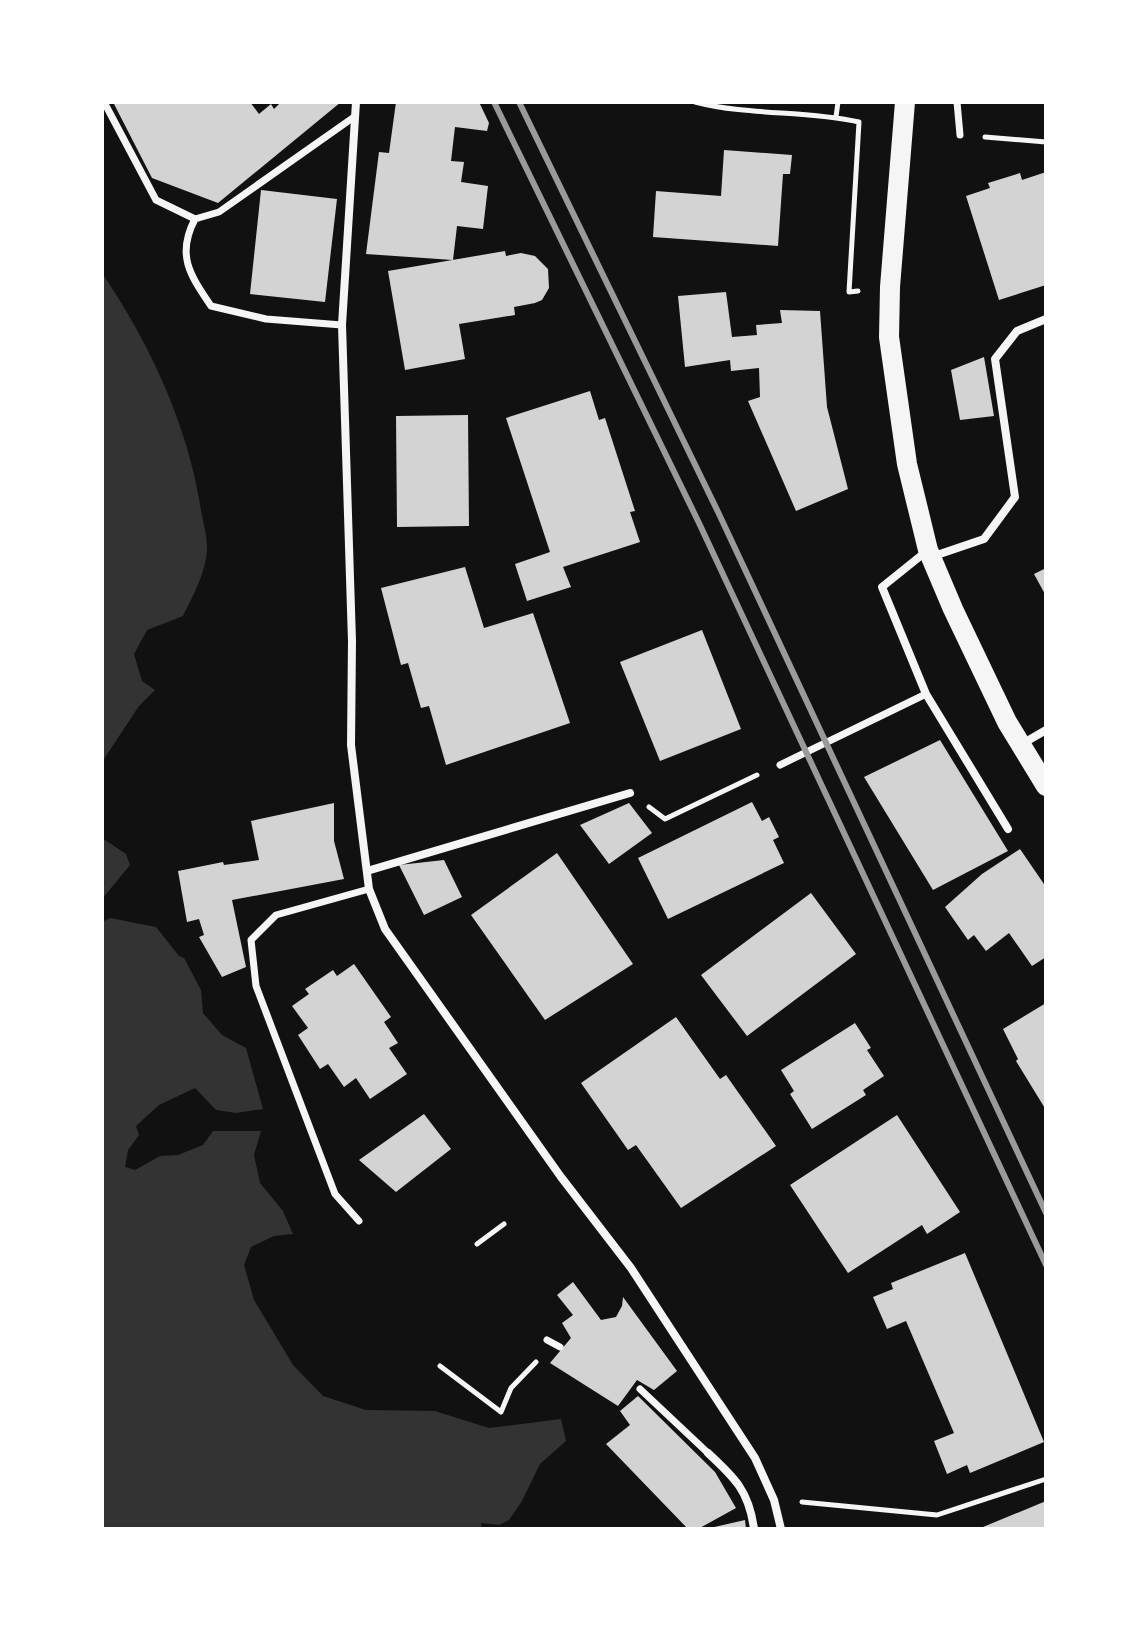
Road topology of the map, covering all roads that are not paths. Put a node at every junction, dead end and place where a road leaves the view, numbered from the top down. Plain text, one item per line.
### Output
1 (104, 102) edge
2 (356, 102) edge
3 (905, 102) edge
4 (957, 102) edge
5 (354, 117) junction
6 (960, 135) road end
7 (195, 219) junction
8 (1046, 319) edge
9 (342, 325) junction
10 (930, 554) junction
11 (926, 694) junction
12 (1046, 730) edge
13 (1020, 745) junction
14 (780, 765) road end
15 (1046, 786) edge
16 (630, 793) road end
17 (1008, 829) dead end
18 (367, 871) junction
19 (369, 889) junction
20 (359, 1221) dead end
21 (640, 1389) dead end
22 (708, 1453) joint
23 (754, 1529) edge
24 (781, 1529) edge

1 - 7 street
2 - 5 street
3 - 10 main road
4 - 6 street
5 - 7 street
5 - 9 street
7 - 9 street
8 - 10 street
9 - 18 street
10 - 11 street
10 - 13 main road
11 - 14 street
11 - 17 street
12 - 13 street
13 - 15 main road
16 - 18 street
18 - 19 street
19 - 20 street
19 - 24 street
21 - 22 street
22 - 23 street

